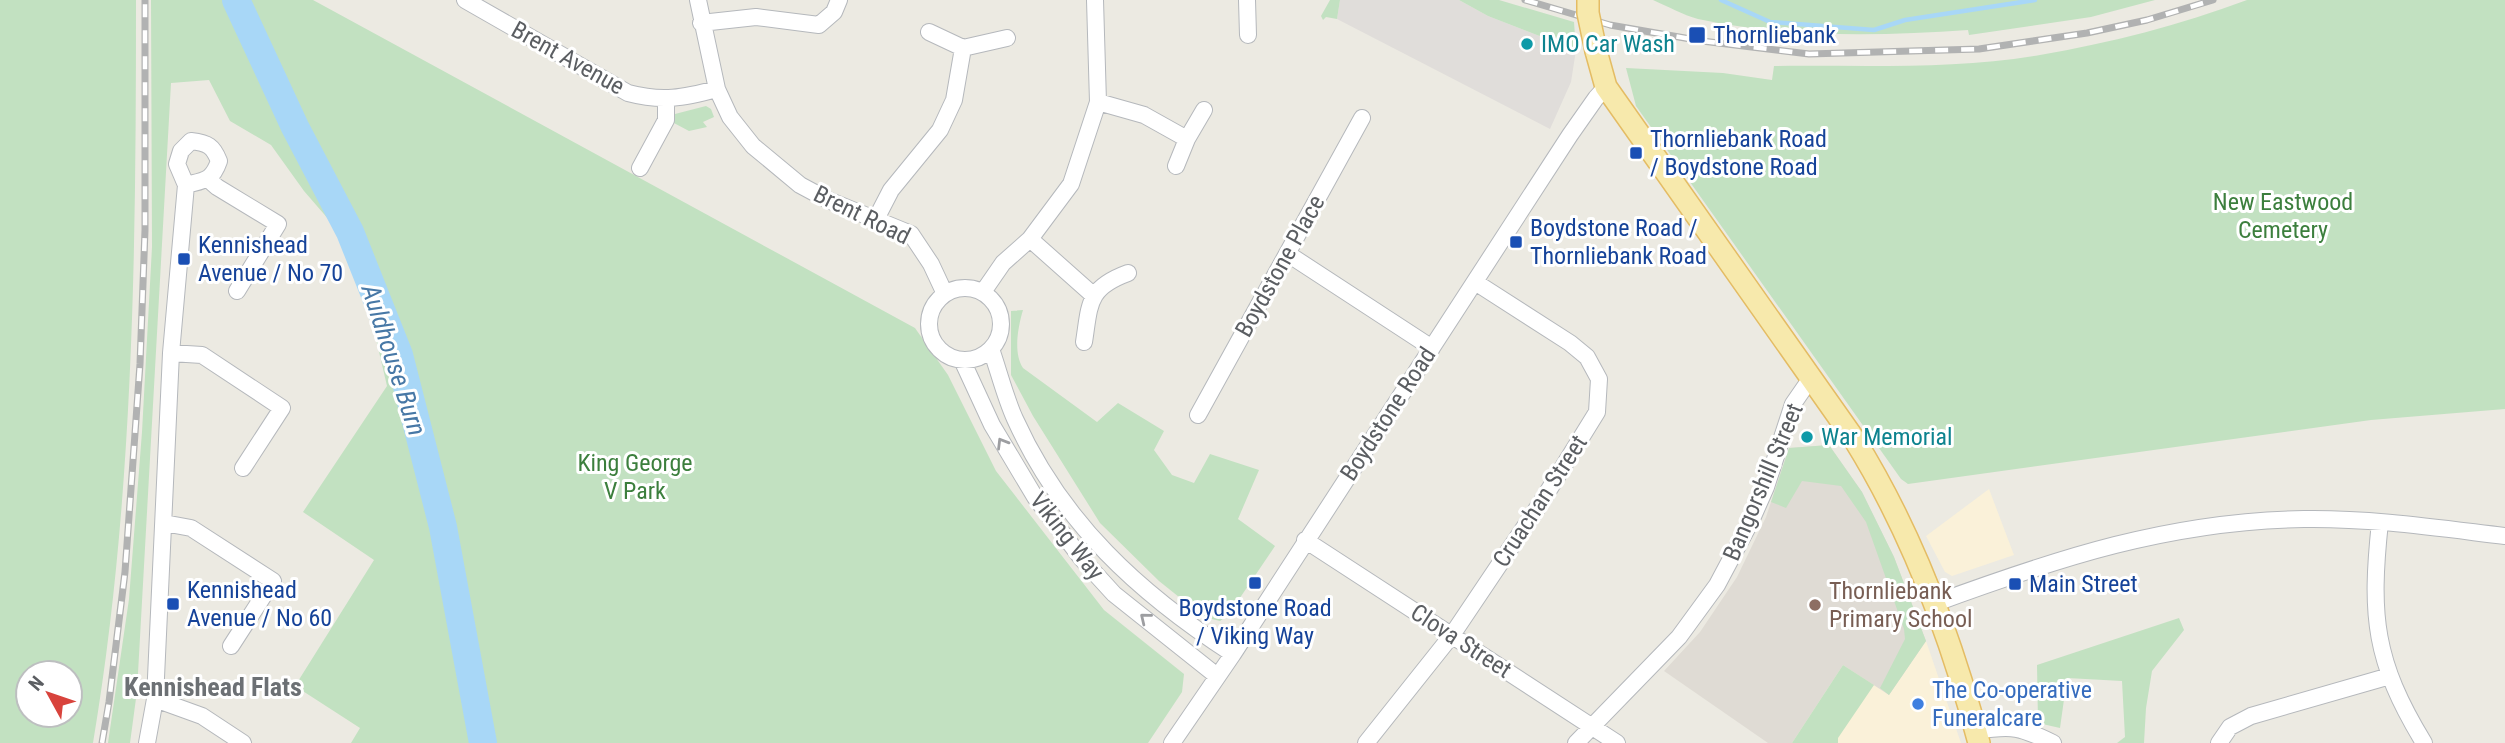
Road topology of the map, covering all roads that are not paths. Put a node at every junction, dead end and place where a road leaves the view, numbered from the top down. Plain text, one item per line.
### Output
1 (466, 0) edge
2 (698, 0) edge
3 (839, 0) edge
4 (1095, 0) edge
5 (1241, 0) edge
6 (1588, 0) edge
7 (701, 23) junction
8 (929, 32) dead end
9 (1248, 35) dead end
10 (1007, 38) dead end
11 (963, 48) junction
12 (1606, 87) junction
13 (717, 89) junction
14 (666, 99) junction
15 (1098, 102) junction
16 (1204, 110) dead end
17 (1362, 118) dead end
18 (1187, 139) junction
19 (1176, 166) dead end
20 (640, 168) dead end
21 (208, 179) junction
22 (186, 185) junction
23 (876, 219) junction
24 (1031, 239) junction
25 (1287, 254) junction
26 (1128, 273) dead end
27 (1475, 282) junction
28 (237, 291) dead end
29 (983, 292) junction
30 (945, 294) junction
31 (1093, 295) junction
32 (1084, 342) dead end
33 (1432, 348) junction
34 (991, 349) junction
35 (171, 354) junction
36 (962, 359) junction
37 (1811, 378) junction
38 (1198, 415) dead end
39 (243, 468) dead end
40 (2380, 522) junction
41 (164, 523) junction
42 (2505, 536) edge
43 (1305, 540) junction
44 (1934, 604) junction
45 (1452, 635) junction
46 (231, 646) dead end
47 (1233, 654) junction
48 (1217, 676) junction
49 (2390, 676) junction
50 (155, 699) junction
51 (1591, 726) junction
52 (1978, 737) edge
53 (146, 743) edge
54 (243, 743) edge
55 (1172, 743) edge
56 (1366, 743) edge
57 (1576, 743) edge
58 (1617, 743) edge
59 (2053, 743) edge
60 (2219, 743) edge
61 (2424, 743) edge

1 - 14 street, Brent Avenue
2 - 7 street, Brent Road
3 - 7 street
4 - 15 street
5 - 9 street
6 - 12 main road, bridge
7 - 13 street, Brent Road
8 - 11 street
10 - 11 street
11 - 23 street
12 - 27 street, Boydstone Road
12 - 37 main road
13 - 14 street, Brent Avenue
13 - 23 street, Brent Road
14 - 20 street
15 - 18 street
15 - 24 street
16 - 18 street
17 - 25 street, Boydstone Place
18 - 19 street
21 - 22 street
21 - 22 street
21 - 28 street
22 - 35 street
23 - 30 street, Brent Road
24 - 29 street
24 - 31 street
25 - 33 street
25 - 38 street, Boydstone Place
26 - 31 street
27 - 33 street, Boydstone Road
27 - 45 street, Cruachan Street
29 - 30 street
29 - 34 street
30 - 36 street
31 - 32 street
33 - 43 street, Boydstone Road
34 - 36 street
34 - 47 street, Viking Way
35 - 39 street
35 - 41 street
48 -> 36 street, Viking Way
37 - 44 main road
37 - 51 street, Bangorshill Street
40 - 42 street
40 - 44 street
40 - 49 street
41 - 46 street
41 - 50 street
43 - 45 street, Clova Street
43 - 47 street, Boydstone Road
44 - 52 main road
45 - 51 street, Clova Street
45 - 56 street, Cruachan Street
47 - 48 street, Boydstone Road
48 - 55 street, Boydstone Road
49 - 60 street
49 - 61 street
50 - 53 street
50 - 54 street
51 - 57 street, Bangorshill Street
51 - 58 street, Clova Street
52 - 59 street

